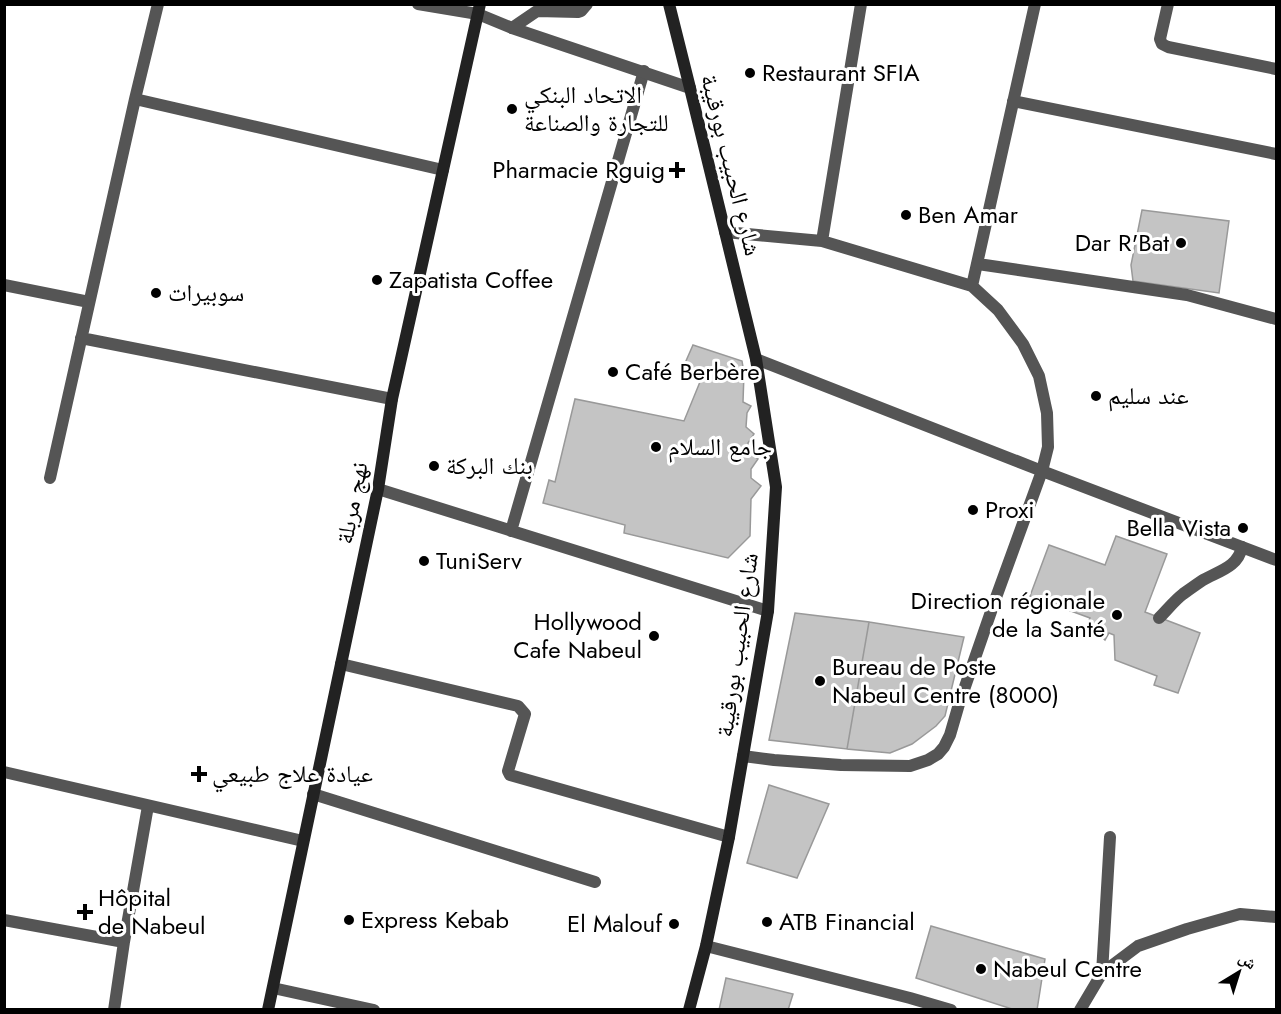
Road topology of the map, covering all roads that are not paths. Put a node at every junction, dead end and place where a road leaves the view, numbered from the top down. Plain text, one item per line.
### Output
1 (158, 4) edge
2 (418, 4) edge
3 (587, 4) edge
4 (669, 4) edge
5 (861, 4) edge
6 (1035, 4) edge
7 (1168, 4) edge
8 (479, 9) edge
9 (512, 28) junction
10 (1276, 69) edge
11 (644, 71) junction
12 (690, 88) junction
13 (135, 99) junction
14 (1013, 101) junction
15 (1276, 154) edge
16 (443, 170) junction
17 (725, 231) junction
18 (822, 241) junction
19 (978, 264) junction
20 (4, 285) edge
21 (972, 286) junction
22 (89, 302) junction
23 (1276, 319) edge
24 (81, 338) junction
25 (756, 359) junction
26 (392, 399) junction
27 (1042, 471) junction
28 (50, 477) dead end
29 (378, 489) junction
30 (511, 531) junction
31 (1242, 547) junction
32 (1276, 560) edge
33 (768, 611) junction
34 (1159, 618) dead end
35 (341, 664) junction
36 (743, 756) junction
37 (4, 772) edge
38 (313, 794) junction
39 (148, 806) junction
40 (729, 837) junction
41 (1110, 837) dead end
42 (303, 841) junction
43 (595, 882) dead end
44 (1276, 917) edge
45 (4, 920) edge
46 (124, 942) junction
47 (706, 946) junction
48 (1102, 973) junction
49 (273, 988) junction
50 (909, 1004) edge
51 (114, 1010) edge
52 (268, 1010) edge
53 (374, 1010) edge
54 (689, 1010) edge
55 (951, 1010) edge
56 (1080, 1010) edge

1 - 13 street
2 - 8 street
3 - 9 street
4 - 12 main road, شارع الحبيب بورقيبة
5 - 18 street
6 - 14 street
7 - 10 street
8 - 9 street
8 - 16 main road, نهج مربلة
9 - 11 street
11 - 12 street
11 - 30 street
12 - 17 main road, شارع الحبيب بورقيبة
13 - 16 street
13 - 22 street
14 - 15 street
14 - 19 street
16 - 26 main road, نهج مربلة
17 - 18 street
17 - 25 main road, شارع الحبيب بورقيبة
18 - 21 street
19 - 21 street
19 - 23 street
20 - 22 street
21 - 27 street
22 - 24 street
24 - 26 street
24 - 28 street
25 - 27 street
25 - 33 main road, شارع الحبيب بورقيبة
26 - 29 main road, نهج مربلة
27 - 31 street
27 - 36 street
29 - 30 street
29 - 35 main road, نهج مربلة
30 - 33 street
31 - 32 street
31 - 34 street
33 - 36 main road, شارع الحبيب بورقيبة
35 - 38 main road, نهج مربلة
35 - 40 street
36 - 40 main road, شارع الحبيب بورقيبة
37 - 39 street
38 - 42 main road, نهج مربلة
38 - 43 street
39 - 42 street
39 - 46 street
40 - 47 main road, شارع الحبيب بورقيبة
41 - 48 street
42 - 49 main road, نهج مربلة
44 - 48 street
45 - 46 street
46 - 51 street
47 - 50 street
47 - 54 main road, شارع الحبيب بورقيبة
48 - 56 street
49 - 52 main road, نهج مربلة
49 - 53 street
50 - 55 street

